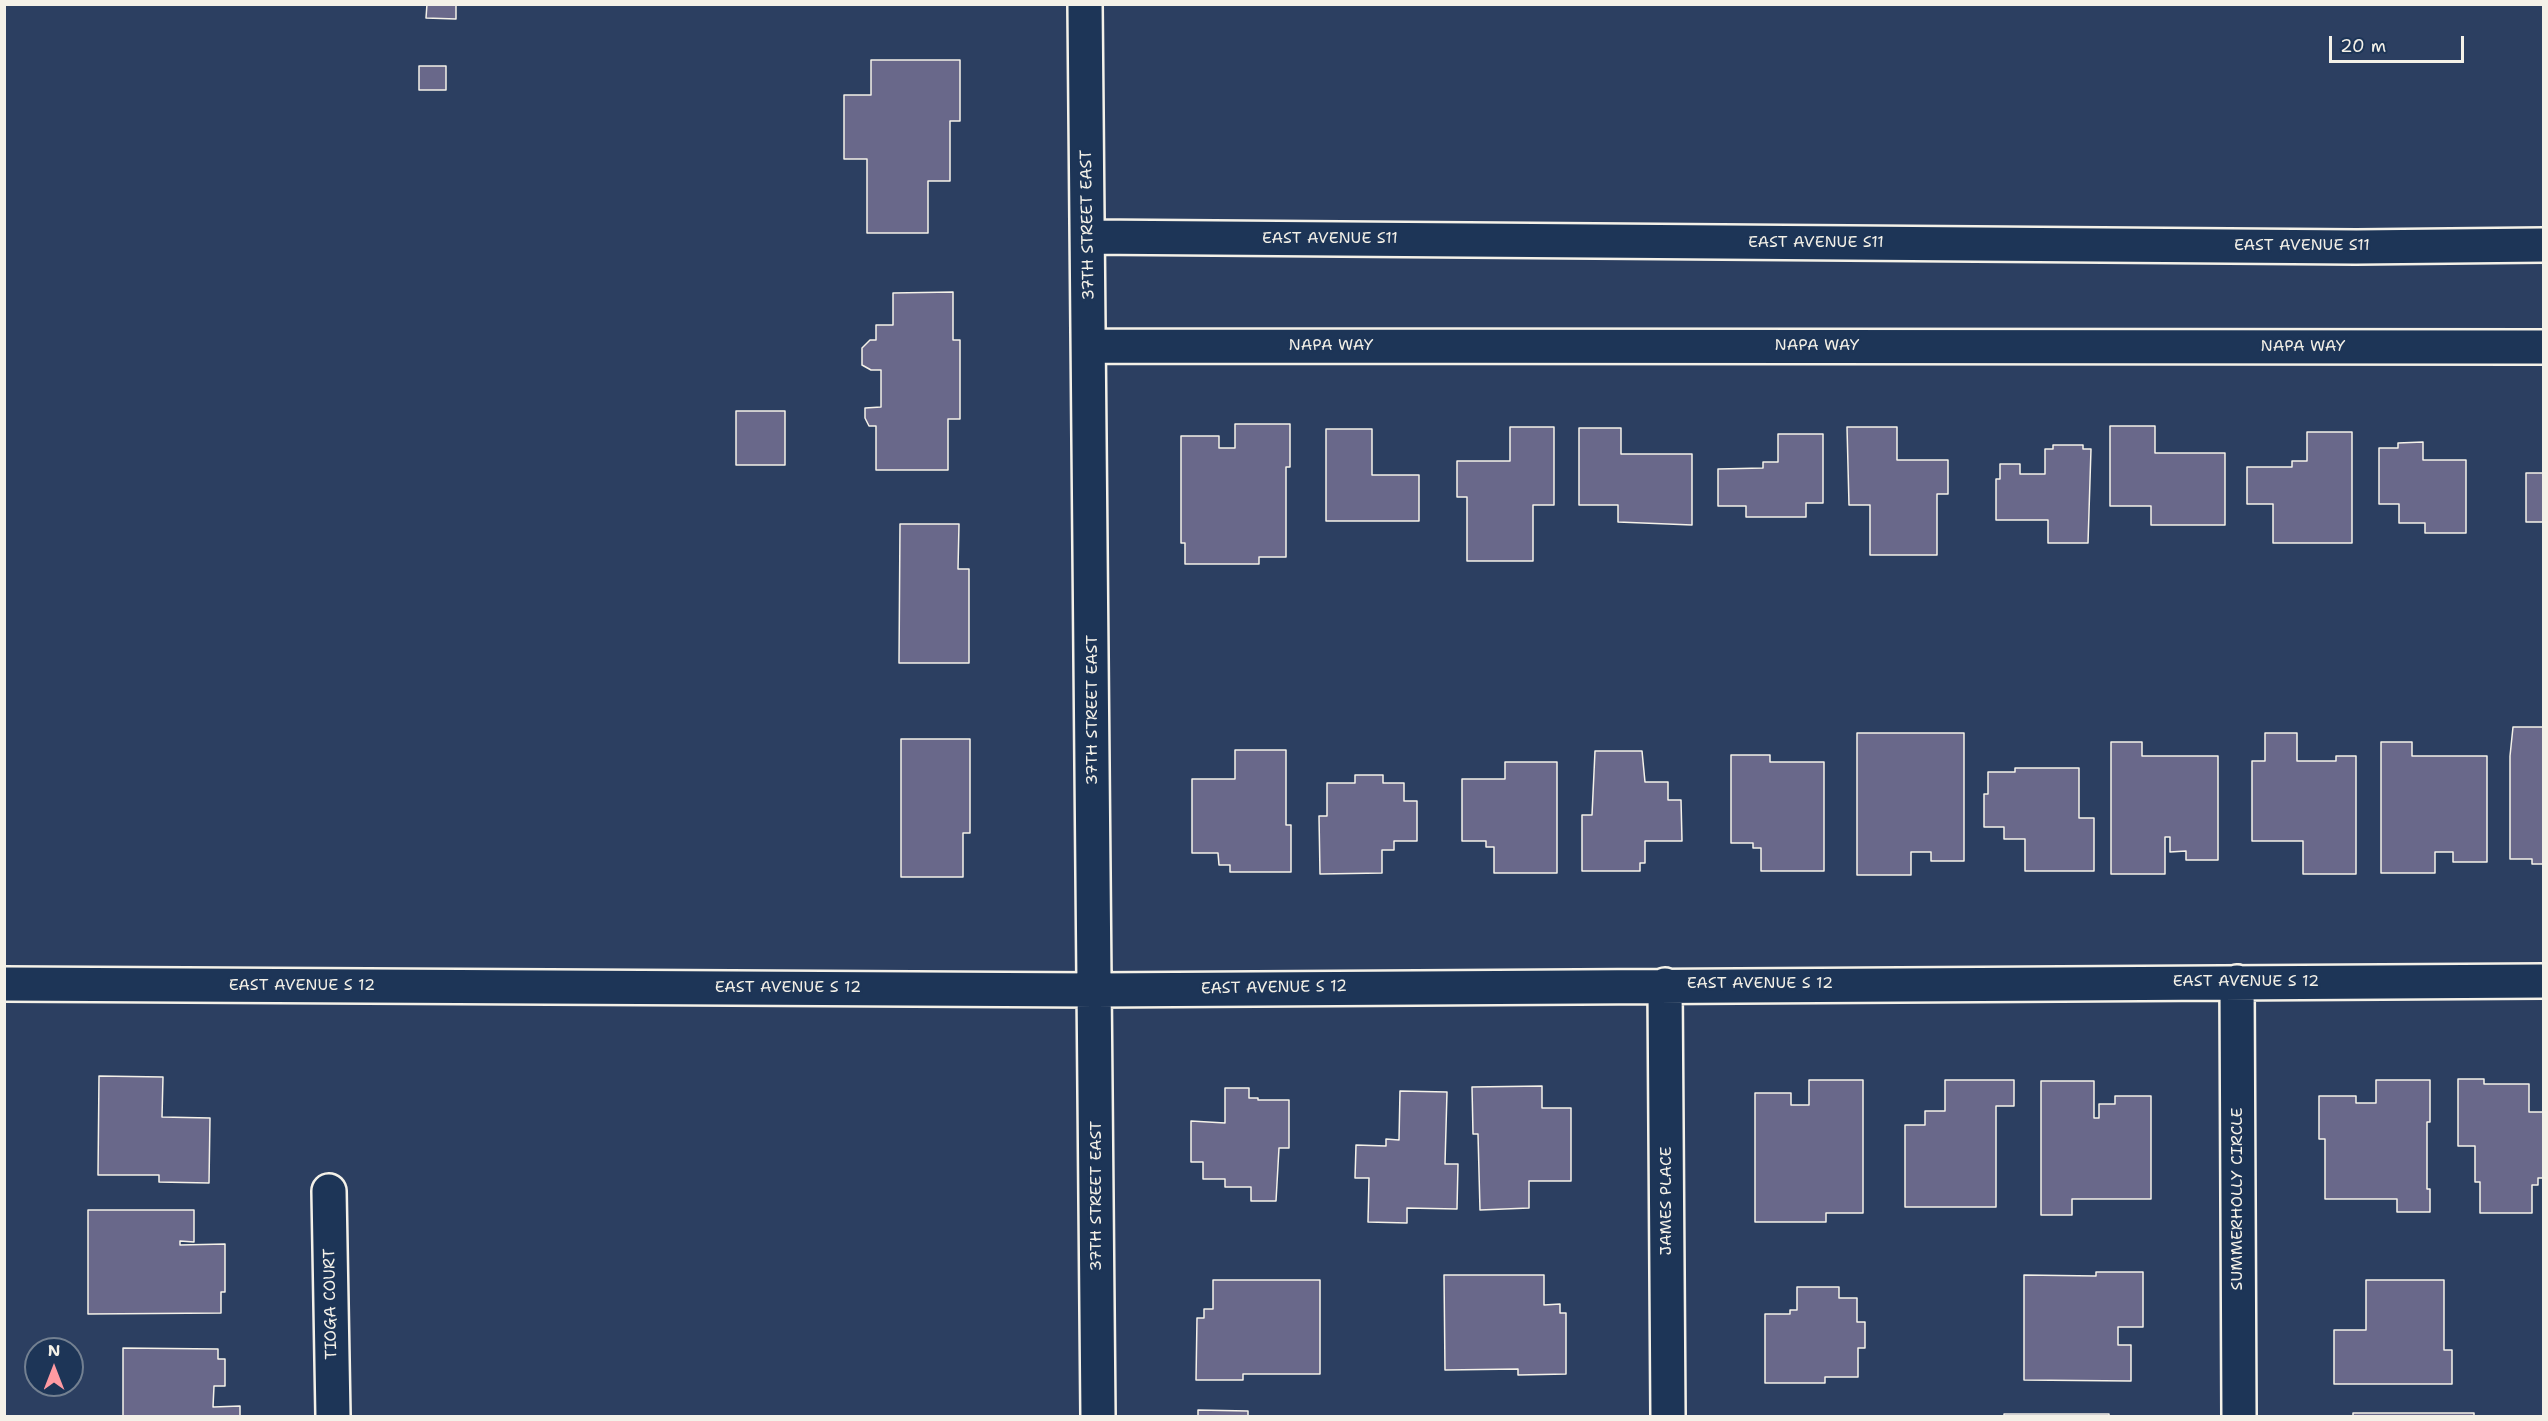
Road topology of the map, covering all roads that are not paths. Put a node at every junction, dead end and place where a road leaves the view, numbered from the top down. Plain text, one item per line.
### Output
1 (1085, 4) edge
2 (1088, 237) junction
3 (2544, 245) edge
4 (1090, 346) junction
5 (2544, 347) edge
6 (2544, 981) edge
7 (2237, 982) junction
8 (4, 984) edge
9 (1665, 985) junction
10 (1095, 990) junction
11 (329, 1191) dead end
12 (333, 1416) edge
13 (1098, 1416) edge
14 (1668, 1416) edge
15 (2239, 1416) edge

1 - 2 street, 37TH STREET EAST
2 - 3 street, EAST AVENUE S11
2 - 4 street, 37TH STREET EAST
4 - 5 street, NAPA WAY
4 - 10 street, 37TH STREET EAST
6 - 7 street, EAST AVENUE S 12
7 - 9 street, EAST AVENUE S 12
7 - 15 street, SUMMERHOLLY CIRCLE
8 - 10 street, EAST AVENUE S 12
9 - 10 street, EAST AVENUE S 12
9 - 14 street, JAMES PLACE
10 - 13 street, 37TH STREET EAST
11 - 12 street, TIOGA COURT

